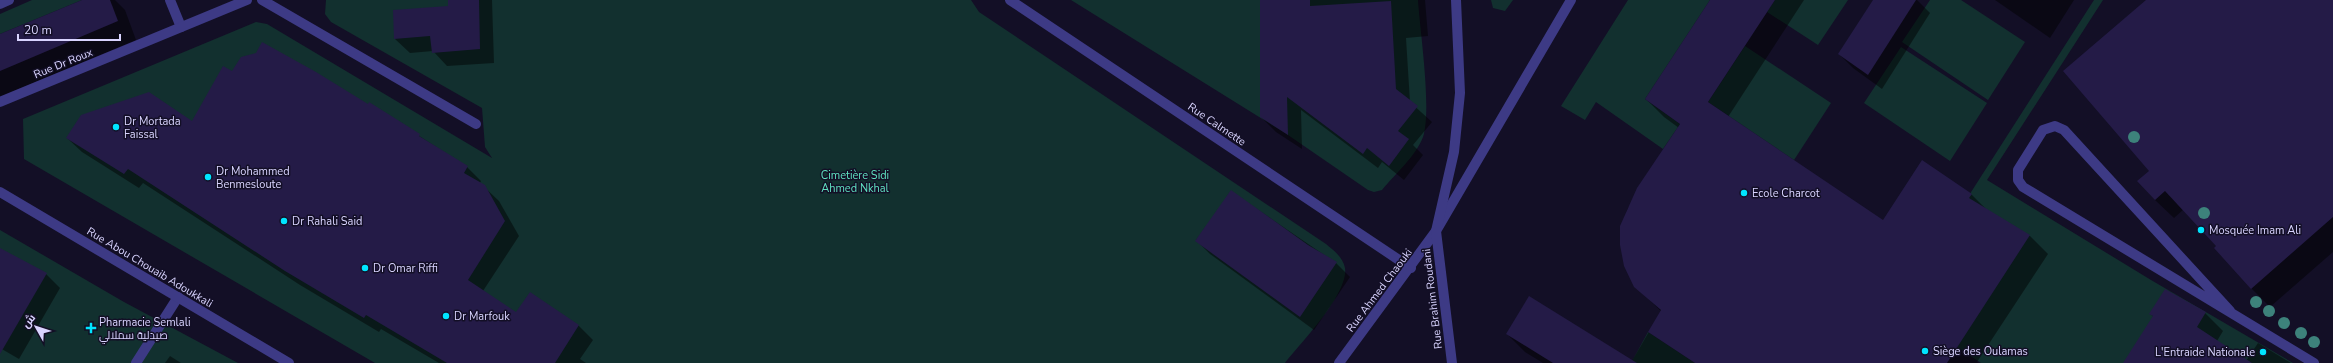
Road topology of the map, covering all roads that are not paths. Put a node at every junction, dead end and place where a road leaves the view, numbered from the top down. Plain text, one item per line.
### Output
1 (9, 0) edge
2 (170, 0) edge
3 (247, 0) edge
4 (262, 0) edge
5 (1010, 0) edge
6 (1456, 0) edge
7 (1571, 0) edge
8 (0, 4) edge
9 (181, 27) junction
10 (0, 102) edge
11 (476, 124) dead end
12 (0, 192) edge
13 (1436, 232) junction
14 (1411, 268) junction
15 (178, 297) junction
16 (2230, 312) junction
17 (136, 363) edge
18 (289, 363) edge
19 (1339, 363) edge
20 (1452, 363) edge
21 (2314, 363) edge

1 - 8 street
2 - 9 street
3 - 9 street, Rue Dr Roux
4 - 11 street
5 - 14 street, Rue Calmette
6 - 13 street
7 - 13 street, Rue Ahmed Chaouki
9 - 10 street, Rue Dr Roux
12 - 15 street, Rue Abou Chouaib Adoukkali
13 - 14 street, Rue Ahmed Chaouki
13 - 20 street, Rue Brahim Roudani
14 - 19 street, Rue Ahmed Chaouki
15 - 17 street
15 - 18 street, Rue Abou Chouaib Adoukkali
16 - 16 street
16 - 21 street

